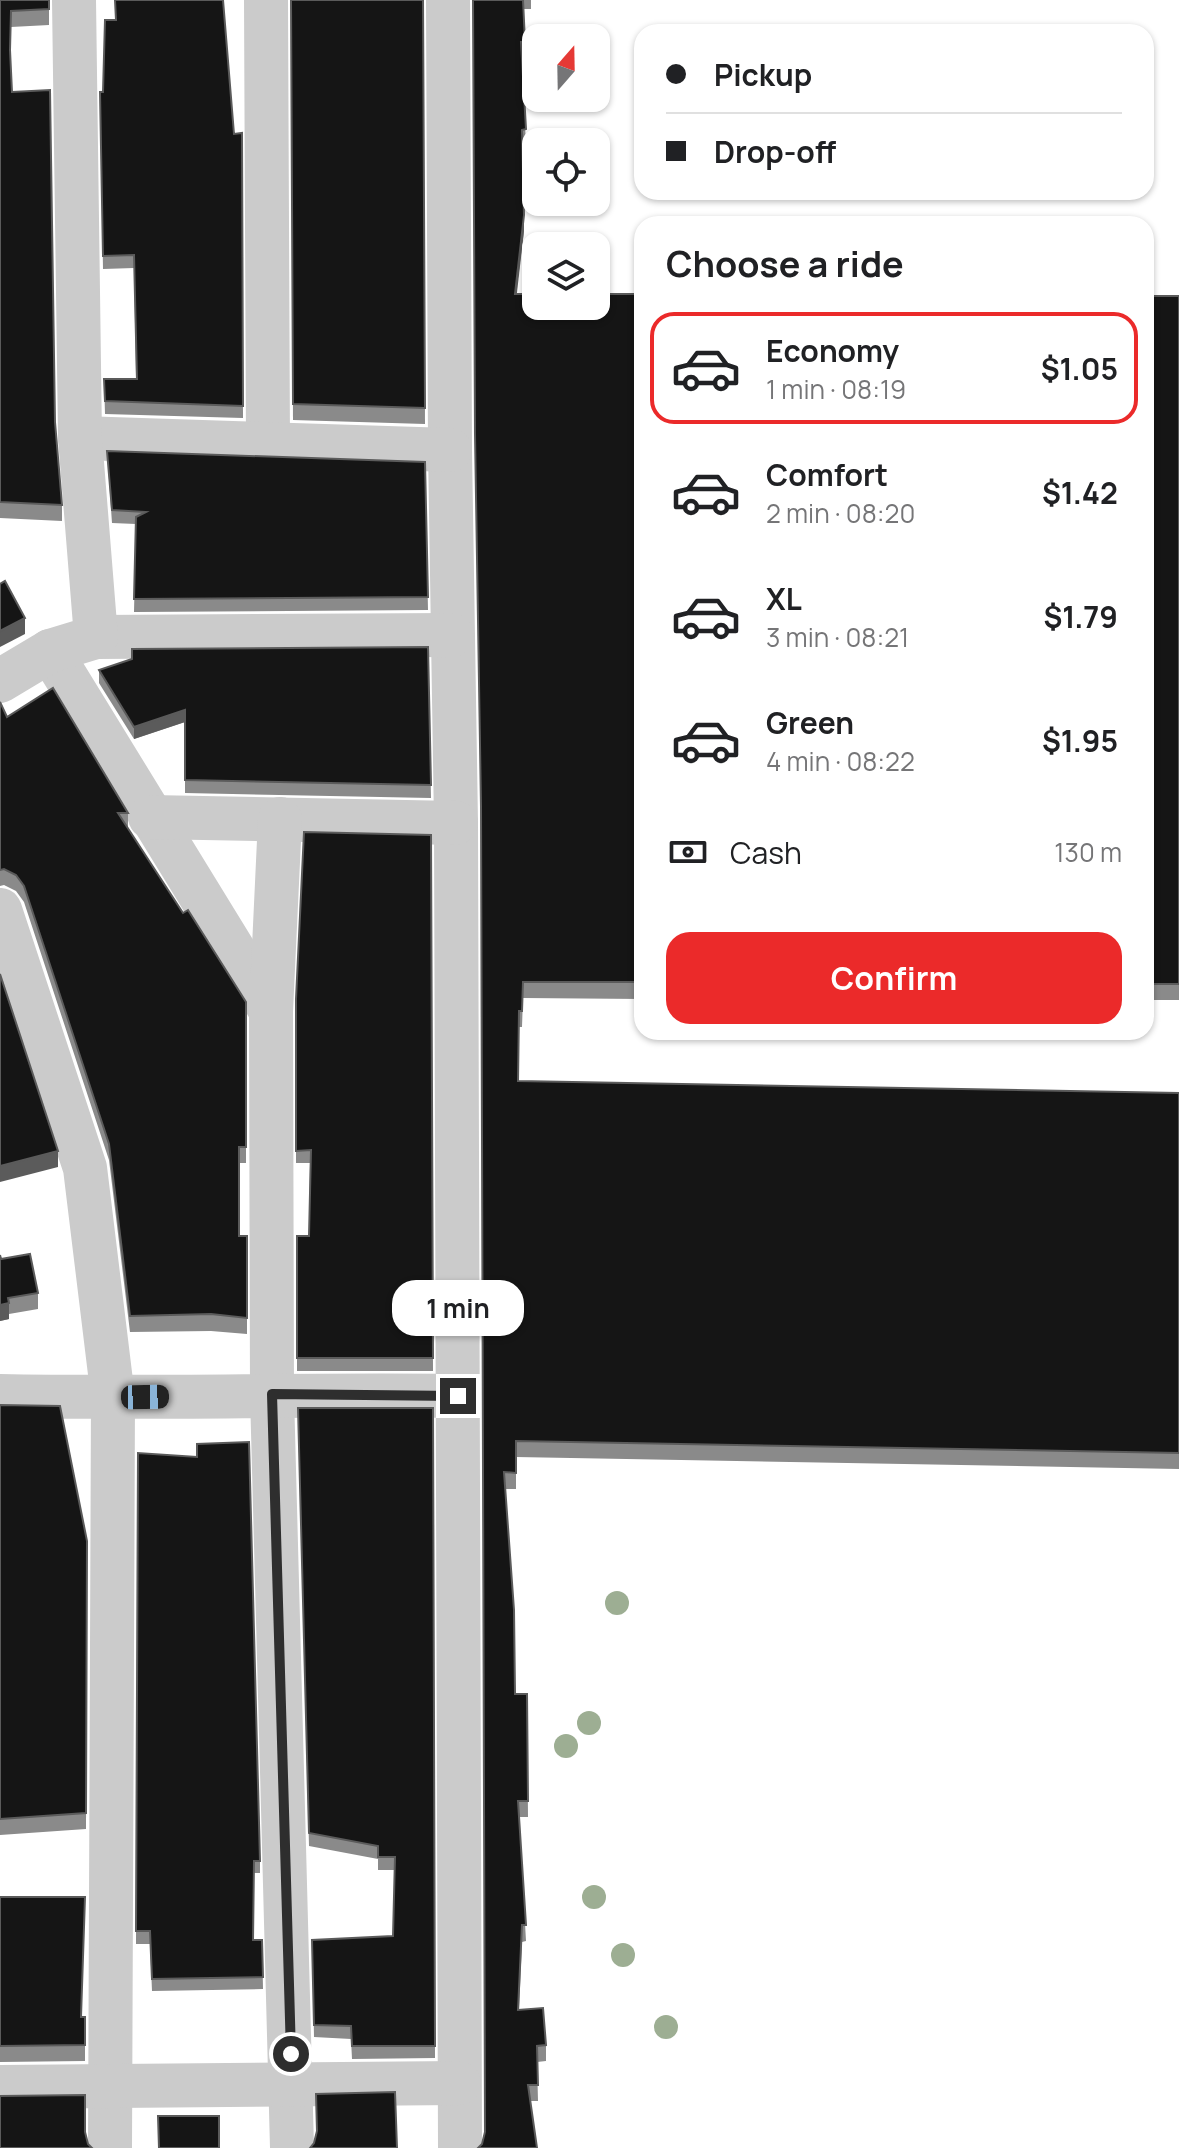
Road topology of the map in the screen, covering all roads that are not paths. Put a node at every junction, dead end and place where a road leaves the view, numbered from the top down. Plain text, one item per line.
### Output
1 (74, 0) edge
2 (266, 0) edge
3 (448, 0) edge
4 (80, 438) junction
5 (268, 444) junction
6 (450, 450) junction
7 (452, 635) junction
8 (96, 637) junction
9 (50, 651) junction
10 (0, 681) edge
11 (150, 817) junction
12 (280, 819) junction
13 (456, 823) junction
14 (0, 910) edge
15 (271, 1011) junction
16 (272, 1394) junction
17 (0, 1396) edge
18 (458, 1396) junction
19 (113, 1398) junction
20 (459, 2083) junction
21 (109, 2085) junction
22 (292, 2085) junction
23 (0, 2087) edge
24 (110, 2148) edge
25 (292, 2148) edge
26 (460, 2148) edge

1 - 4 street
2 - 5 street
3 - 6 street
4 - 5 street
4 - 8 street
5 - 6 street
6 - 7 street
7 - 8 street
7 - 13 street
8 - 9 street
9 - 10 street
9 - 11 street
11 - 12 street
11 - 15 street
12 - 13 street
12 - 15 street
13 - 18 street
14 - 19 street
15 - 16 street
16 - 18 street
16 - 19 street
16 - 22 street
17 - 19 street
18 - 20 street
19 - 21 street
20 - 22 street
20 - 26 street
21 - 22 street
21 - 23 street
21 - 24 street
22 - 25 street

